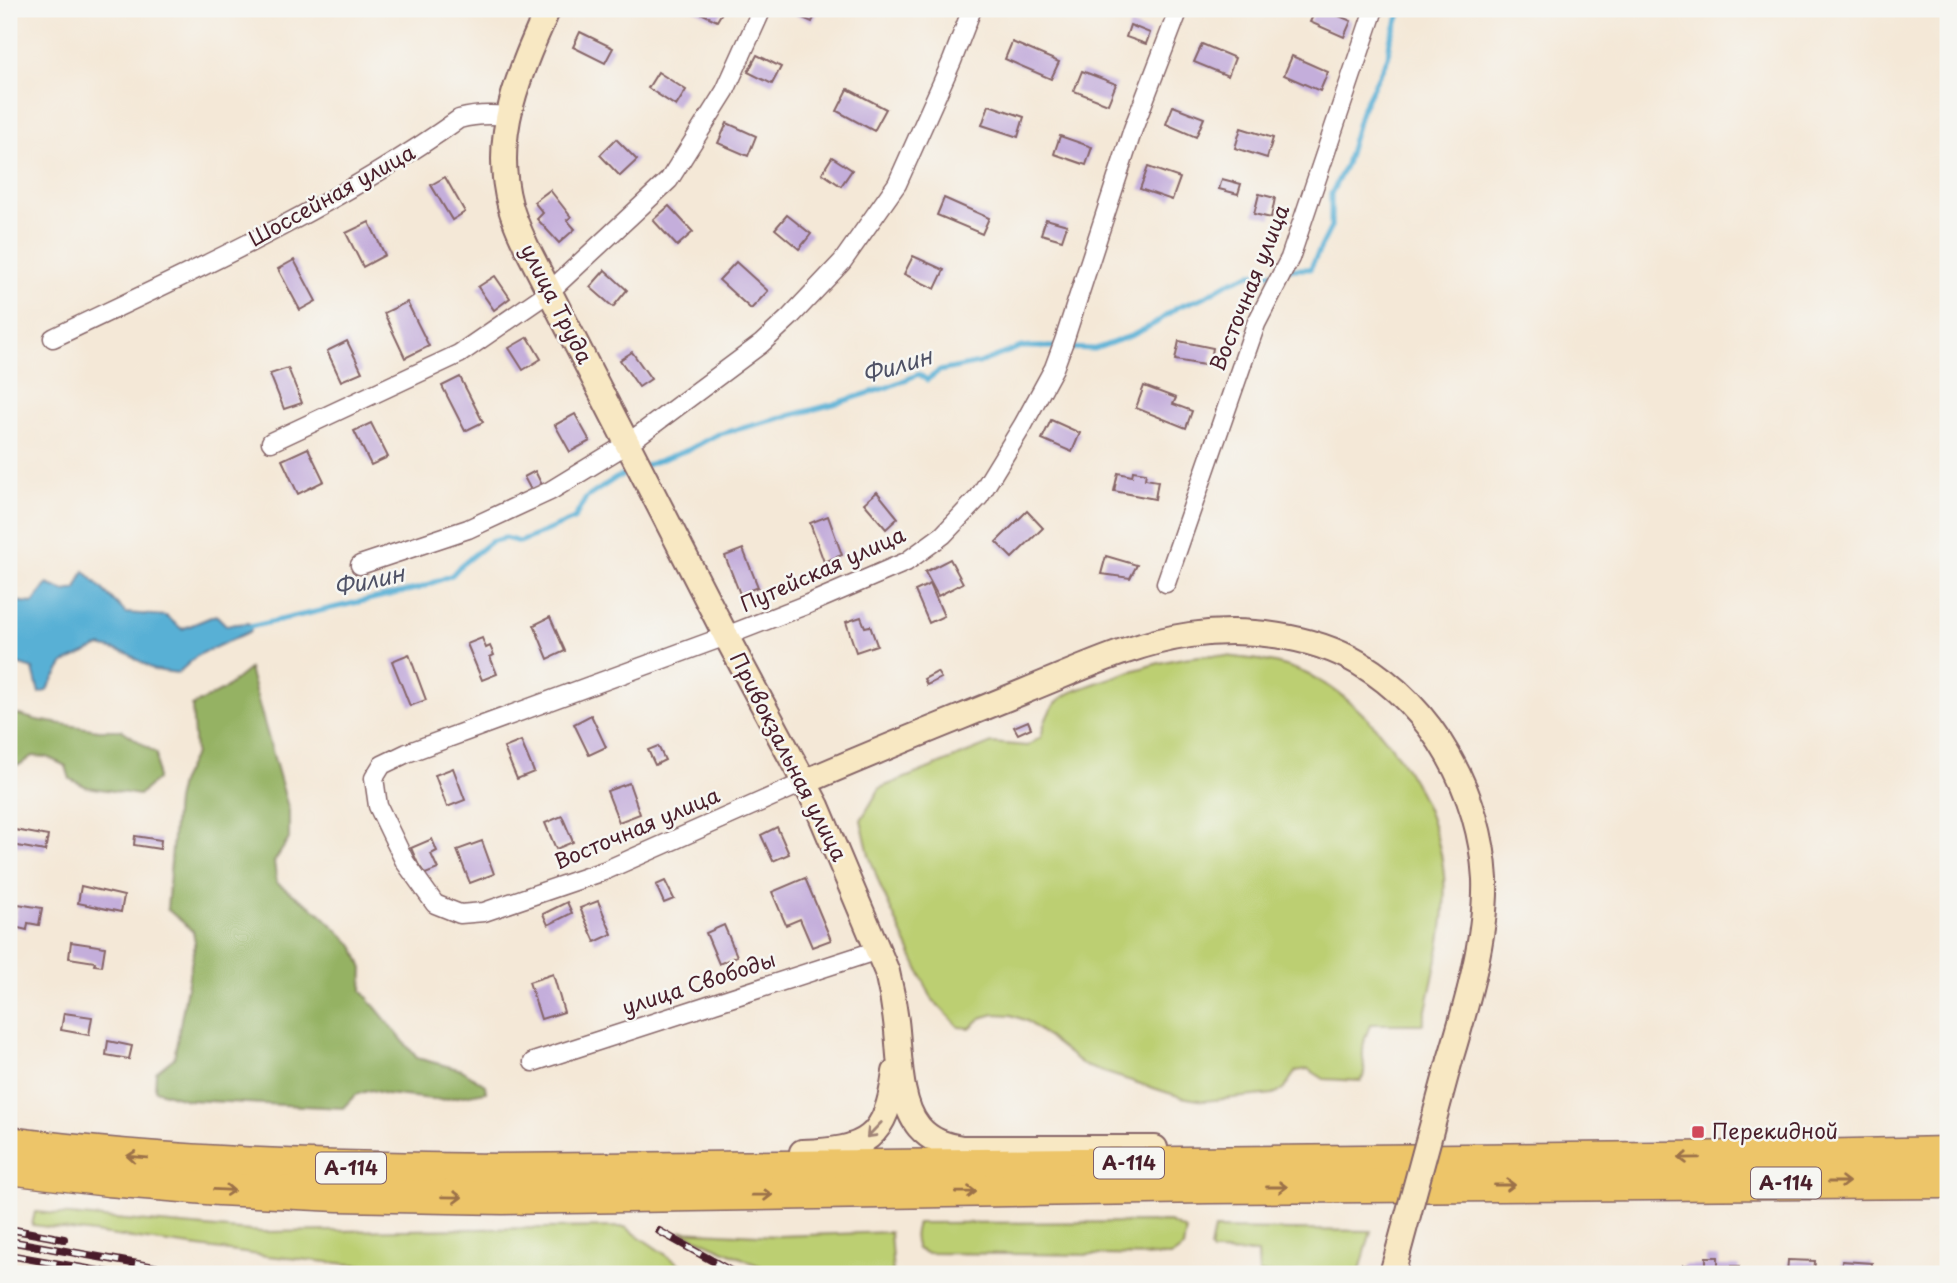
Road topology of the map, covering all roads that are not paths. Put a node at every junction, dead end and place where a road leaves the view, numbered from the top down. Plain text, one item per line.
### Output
1 (548, 9) edge
2 (762, 9) edge
3 (972, 9) edge
4 (1179, 9) edge
5 (1374, 9) edge
6 (507, 116) junction
7 (549, 292) junction
8 (53, 338) dead end
9 (271, 442) dead end
10 (636, 462) junction
11 (360, 565) dead end
12 (1166, 583) dead end
13 (726, 636) junction
14 (805, 782) junction
15 (484, 912) joint
16 (878, 950) junction
17 (898, 1044) junction
18 (533, 1062) dead end
19 (9, 1143) edge
20 (1948, 1153) edge
21 (176, 1160) junction
22 (1357, 1161) junction
23 (9, 1168) edge
24 (1948, 1182) edge
25 (1391, 1274) edge

1 - 6 street
2 - 7 street
3 - 10 street
4 - 13 street, Путейская улица
5 - 12 street, Восточная улица
6 - 7 street, улица Труда
6 - 8 street, Шоссейная улица
7 - 9 street
7 - 10 street, улица Труда
10 - 11 street
10 - 13 street, Привокзальная улица
13 - 14 street, Привокзальная улица
13 - 15 street, Путейская улица
14 - 15 street, Восточная улица
14 - 16 street, Привокзальная улица
14 - 25 street, bridge
16 - 17 street, Привокзальная улица
16 - 18 street, улица Свободы
17 -> 21 street
17 - 22 street
21 -> 19 highway, А-114
20 -> 22 highway, А-114
21 - 22 highway, А-114
23 -> 24 highway, А-114

